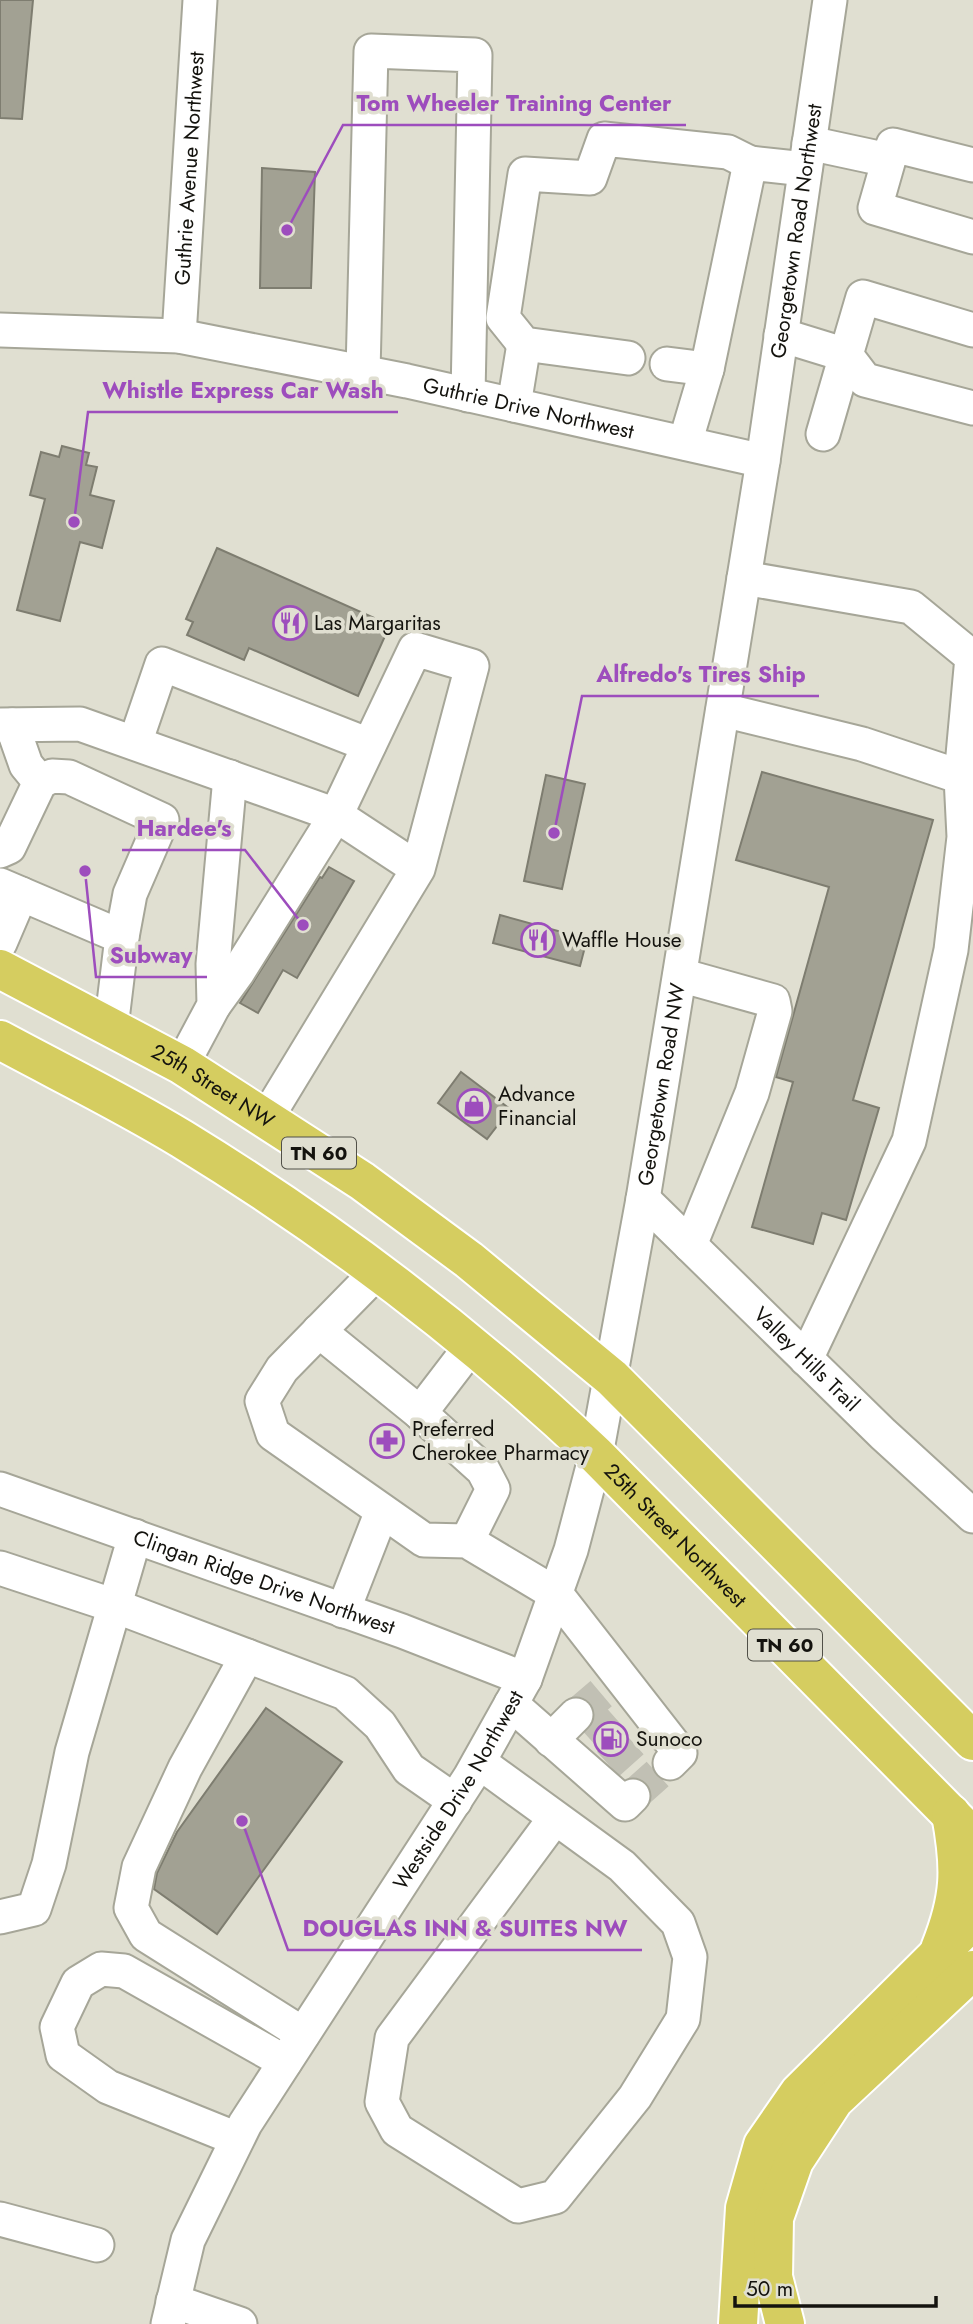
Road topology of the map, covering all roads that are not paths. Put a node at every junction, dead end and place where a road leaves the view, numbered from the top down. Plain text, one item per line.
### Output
1 (200, 0) edge
2 (830, 0) edge
3 (807, 156) junction
4 (888, 160) junction
5 (750, 163) junction
6 (973, 165) edge
7 (973, 237) edge
8 (0, 330) edge
9 (973, 330) edge
10 (781, 335) junction
11 (179, 336) junction
12 (524, 344) junction
13 (846, 355) junction
14 (628, 358) dead end
15 (667, 364) dead end
16 (707, 369) junction
17 (363, 372) junction
18 (468, 395) junction
19 (514, 405) junction
20 (973, 408) edge
21 (823, 434) dead end
22 (685, 443) junction
23 (763, 461) junction
24 (744, 578) junction
25 (723, 710) junction
26 (6, 725) edge
27 (135, 743) junction
28 (369, 745) junction
29 (33, 773) junction
30 (230, 777) junction
31 (961, 777) junction
32 (336, 815) junction
33 (0, 828) edge
34 (0, 851) edge
35 (418, 869) junction
36 (10, 890) edge
37 (121, 937) junction
38 (0, 943) edge
39 (0, 969) edge
40 (680, 975) junction
41 (214, 1005) junction
42 (111, 1028) junction
43 (0, 1040) edge
44 (182, 1065) junction
45 (266, 1119) junction
46 (643, 1199) junction
47 (690, 1245) junction
48 (377, 1272) junction
49 (319, 1331) junction
50 (472, 1345) junction
51 (806, 1359) junction
52 (612, 1378) junction
53 (420, 1413) junction
54 (596, 1455) junction
55 (0, 1489) edge
56 (382, 1511) junction
57 (973, 1516) edge
58 (135, 1536) junction
59 (467, 1541) junction
60 (0, 1568) edge
61 (556, 1594) junction
62 (115, 1606) junction
63 (343, 1611) junction
64 (247, 1656) junction
65 (518, 1692) junction
66 (973, 1741) edge
67 (479, 1762) junction
68 (670, 1763) dead end
69 (633, 1796) dead end
70 (455, 1801) junction
71 (555, 1818) junction
72 (962, 1825) edge
73 (0, 1917) edge
74 (973, 1920) edge
75 (937, 1955) junction
76 (973, 1970) edge
77 (303, 2034) junction
78 (285, 2062) junction
79 (237, 2138) junction
80 (0, 2219) edge
81 (97, 2245) dead end
82 (171, 2312) edge
83 (240, 2324) edge
84 (738, 2324) edge
85 (785, 2324) edge

1 - 11 street, Guthrie Avenue Northwest
2 - 3 street, Georgetown Road Northwest
3 - 4 street
3 - 5 street
3 - 10 street, Georgetown Road Northwest
4 - 6 street
4 - 7 street
5 - 12 street
5 - 16 street
8 - 11 street, Guthrie Drive Northwest
9 - 13 street
10 - 13 street
10 - 23 street, Georgetown Road Northwest
11 - 17 street, Guthrie Drive Northwest
12 - 14 street
12 - 19 street
13 - 20 street
13 - 21 street
15 - 16 street
16 - 22 street
17 - 18 street, Guthrie Drive Northwest
17 - 18 street
18 - 19 street, Guthrie Drive Northwest
19 - 22 street, Guthrie Drive Northwest
22 - 23 street, Guthrie Drive Northwest
23 - 24 street, Georgetown Road NW
24 - 25 street, Georgetown Road NW
24 - 31 street
25 - 31 street
25 - 40 street, Georgetown Road NW
26 - 27 street
26 - 29 street
27 - 28 street
27 - 30 street
28 - 32 street
28 - 35 street
29 - 33 street
29 - 34 street
29 - 37 street
30 - 32 street
30 - 41 street
31 - 51 street
32 - 35 street
32 - 41 street
35 - 45 street
36 - 37 street
36 - 38 street
37 - 42 street
39 - 42 highway, 25th Street NW / TN 60
40 - 46 street, Georgetown Road NW
40 - 47 street
41 - 44 street
42 - 44 highway, 25th Street NW / TN 60
43 - 48 highway, 25th Street Northwest / TN 60
44 - 45 highway, 25th Street NW / TN 60
45 - 52 highway, 25th Street NW / TN 60
46 - 47 street, Valley Hills Trail
46 - 52 street, Georgetown Road NW
47 - 51 street, Valley Hills Trail
48 - 49 street
48 - 50 highway, 25th Street Northwest / TN 60
49 - 53 street
49 - 56 street
50 - 53 street
50 - 54 highway, 25th Street Northwest / TN 60
51 - 57 street, Valley Hills Trail
52 - 54 street, Westside Drive Northwest
52 - 66 highway, TN 60
53 - 59 street
54 - 61 street, Westside Drive Northwest
54 - 72 highway, 25th Street Northwest / TN 60
55 - 58 street, Clingan Ridge Drive Northwest
56 - 59 street
56 - 63 street
58 - 62 street
58 - 63 street, Clingan Ridge Drive Northwest
59 - 61 street
60 - 62 street
61 - 65 street, Westside Drive Northwest
61 - 68 street
62 - 64 street
62 - 73 street
63 - 65 street, Clingan Ridge Drive Northwest
64 - 70 street
64 - 77 street
65 - 67 street, Westside Drive Northwest
65 - 69 street
67 - 70 street, Westside Drive Northwest
67 - 71 street
70 - 77 street, Westside Drive Northwest
71 - 71 street
72 - 75 highway
74 - 75 highway
75 - 84 highway
76 - 85 highway
77 - 78 street, Westside Drive Northwest
78 - 79 street, Westside Drive Northwest
78 - 79 street
79 - 82 street, Westside Drive Northwest
80 - 81 street
82 - 83 street

